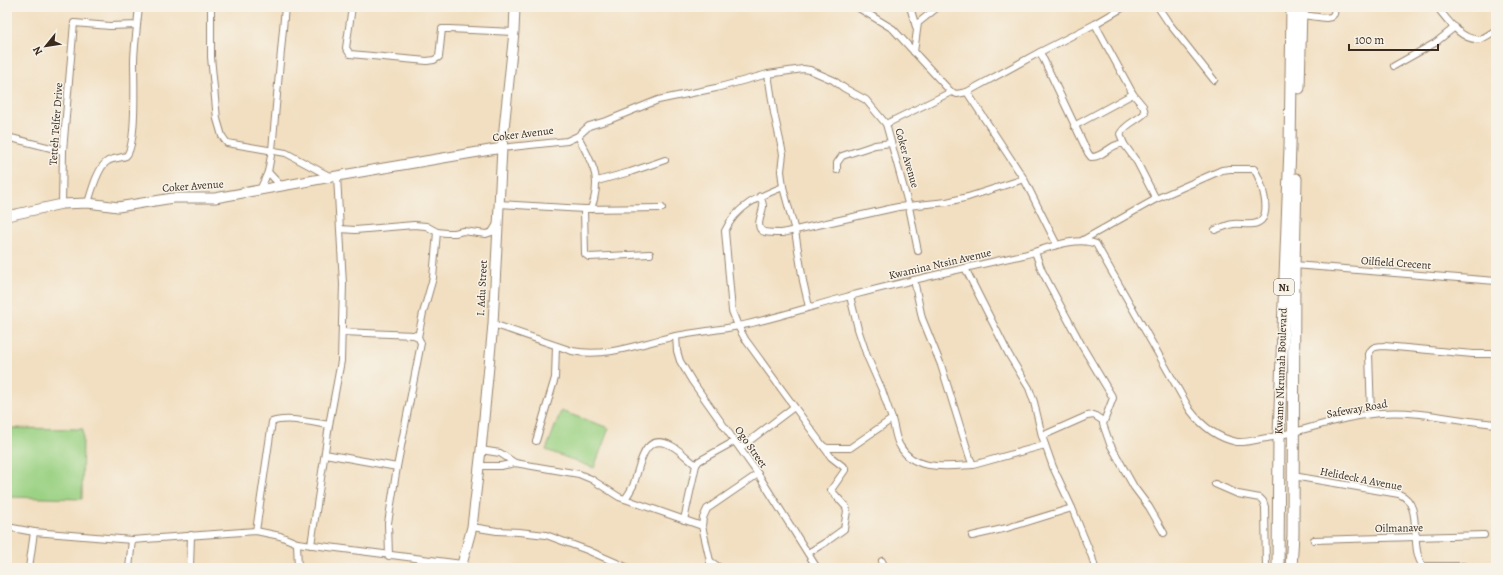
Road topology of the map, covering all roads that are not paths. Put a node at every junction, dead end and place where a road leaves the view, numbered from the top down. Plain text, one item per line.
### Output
1 (139, 7) edge
2 (210, 7) edge
3 (285, 7) edge
4 (352, 7) edge
5 (515, 7) edge
6 (857, 7) edge
7 (910, 7) edge
8 (938, 7) edge
9 (1124, 7) edge
10 (1158, 7) edge
11 (1292, 7) edge
12 (1335, 7) edge
13 (1437, 7) edge
14 (1301, 11) edge
15 (1095, 24) junction
16 (137, 26) junction
17 (1455, 27) junction
18 (916, 29) junction
19 (1496, 30) edge
20 (514, 32) junction
21 (914, 52) junction
22 (1040, 52) junction
23 (1394, 66) dead end
24 (768, 74) junction
25 (1214, 80) dead end
26 (951, 92) junction
27 (967, 92) junction
28 (1133, 94) junction
29 (886, 124) junction
30 (1074, 126) junction
31 (578, 136) junction
32 (7, 137) edge
33 (891, 143) junction
34 (1124, 144) junction
35 (502, 148) junction
36 (272, 150) junction
37 (63, 151) junction
38 (665, 160) dead end
39 (837, 170) dead end
40 (268, 172) junction
41 (334, 176) junction
42 (1024, 179) junction
43 (596, 181) junction
44 (281, 186) junction
45 (783, 187) junction
46 (260, 190) junction
47 (760, 196) junction
48 (1156, 199) junction
49 (88, 203) junction
50 (62, 204) junction
51 (499, 204) junction
52 (909, 207) junction
53 (662, 208) dead end
54 (584, 209) junction
55 (591, 209) junction
56 (7, 216) edge
57 (498, 223) junction
58 (340, 229) junction
59 (1215, 230) dead end
60 (795, 231) junction
61 (437, 232) junction
62 (1080, 241) junction
63 (1057, 245) junction
64 (918, 251) dead end
65 (1035, 252) junction
66 (650, 254) dead end
67 (1294, 265) junction
68 (966, 268) junction
69 (914, 280) junction
70 (1496, 281) edge
71 (850, 296) junction
72 (810, 307) junction
73 (492, 324) junction
74 (738, 326) junction
75 (342, 332) junction
76 (676, 336) junction
77 (418, 337) junction
78 (556, 346) junction
79 (1496, 354) edge
80 (794, 407) junction
81 (1371, 414) junction
82 (892, 419) junction
83 (1103, 421) junction
84 (1496, 424) edge
85 (329, 425) junction
86 (1293, 432) junction
87 (1042, 436) junction
88 (1279, 436) junction
89 (735, 441) junction
90 (536, 442) dead end
91 (1045, 445) junction
92 (823, 446) junction
93 (740, 448) junction
94 (481, 450) junction
95 (325, 454) junction
96 (515, 463) junction
97 (696, 465) junction
98 (479, 466) junction
99 (973, 466) junction
100 (397, 467) junction
101 (758, 474) junction
102 (1293, 476) junction
103 (1215, 484) dead end
104 (625, 499) junction
105 (1072, 508) junction
106 (684, 520) junction
107 (702, 526) junction
108 (472, 527) junction
109 (7, 528) edge
110 (34, 532) junction
111 (256, 532) junction
112 (1164, 533) dead end
113 (190, 535) junction
114 (1484, 535) dead end
115 (972, 536) dead end
116 (1416, 538) junction
117 (132, 540) junction
118 (1314, 540) dead end
119 (297, 543) junction
120 (311, 545) junction
121 (808, 553) junction
122 (389, 556) junction
123 (710, 561) junction
124 (882, 561) dead end
125 (461, 566) edge
126 (1463, 566) dead end
127 (30, 568) edge
128 (129, 568) edge
129 (190, 568) edge
130 (298, 568) edge
131 (628, 568) edge
132 (710, 568) edge
133 (720, 568) edge
134 (817, 568) edge
135 (885, 568) edge
136 (1095, 568) edge
137 (1266, 568) edge
138 (1278, 568) edge
139 (1291, 568) edge

1 - 16 street
2 - 36 street
3 - 36 street
4 - 20 street
5 - 20 street, I. Adu Street
6 - 21 street
7 - 18 street
8 - 18 street
9 - 15 street
10 - 25 street
11 - 88 highway, Kwame Nkrumah Boulevard / N1
12 - 14 street
13 - 17 street
14 - 67 highway, Kwame Nkrumah Boulevard / N1
15 - 22 street
15 - 28 street
16 - 37 street, Tetteh Telfer Drive
16 - 49 street
17 - 19 street
17 - 23 street
18 - 21 street
20 - 35 street, I. Adu Street
21 - 26 street
22 - 27 street
22 - 30 street
24 - 29 street, Coker Avenue
24 - 31 street, Coker Avenue
24 - 45 street
26 - 27 street
26 - 29 street
27 - 42 street
28 - 30 street
28 - 34 street
29 - 33 street, Coker Avenue
30 - 34 street
31 - 35 street, Coker Avenue
31 - 43 street
32 - 37 street
33 - 39 street
33 - 52 street, Coker Avenue
34 - 48 street
35 - 41 street, Coker Avenue
35 - 51 street, I. Adu Street
36 - 40 street
36 - 41 street
37 - 50 street, Tetteh Telfer Drive
38 - 43 street
40 - 44 street
40 - 46 street
41 - 44 street, Coker Avenue
41 - 58 street
42 - 52 street
42 - 63 street
43 - 55 street
44 - 46 street, Coker Avenue
45 - 47 street
45 - 60 street
46 - 49 street, Coker Avenue
47 - 60 street
47 - 74 street
48 - 59 street
48 - 62 street
49 - 50 street, Coker Avenue
50 - 56 street, Coker Avenue
51 - 54 street
51 - 57 street, I. Adu Street
52 - 60 street
52 - 64 street, Coker Avenue
53 - 55 street
54 - 55 street
54 - 66 street
57 - 61 street
57 - 73 street, I. Adu Street
58 - 61 street
58 - 75 street
60 - 72 street
61 - 77 street
62 - 63 street, Kwamina Ntsin Avenue
62 - 88 street, Kwamina Ntsin Avenue
63 - 65 street, Kwamina Ntsin Avenue
65 - 68 street, Kwamina Ntsin Avenue
65 - 83 street
67 - 70 street, Oilfield Crecent
67 - 86 highway, Kwame Nkrumah Boulevard / N1
68 - 69 street, Kwamina Ntsin Avenue
68 - 87 street
69 - 71 street, Kwamina Ntsin Avenue
69 - 99 street
71 - 72 street, Kwamina Ntsin Avenue
71 - 82 street
72 - 74 street, Kwamina Ntsin Avenue
73 - 78 street, Kwamina Ntsin Avenue
73 - 94 street, I. Adu Street
74 - 76 street, Kwamina Ntsin Avenue
74 - 80 street
75 - 77 street
75 - 85 street
76 - 78 street, Kwamina Ntsin Avenue
76 - 89 street, Ogo Street
77 - 100 street
78 - 90 street
79 - 81 street
80 - 92 street
80 - 93 street
81 - 84 street, Safeway Road
81 - 86 street, Safeway Road
82 - 92 street
82 - 99 street
83 - 87 street
83 - 112 street
85 - 95 street
85 - 111 street
86 - 88 street, Kwamina Ntsin Avenue
86 - 102 highway, Kwame Nkrumah Boulevard / N1
87 - 91 street
88 - 138 highway, Kwame Nkrumah Boulevard / N1
89 - 93 street, Ogo Street
89 - 97 street
91 - 99 street
91 - 105 street
92 - 121 street
93 - 101 street, Ogo Street
94 - 96 street
94 - 98 street, I. Adu Street
95 - 100 street
95 - 120 street
96 - 98 street
96 - 104 street
97 - 104 street
97 - 106 street
98 - 108 street, I. Adu Street
100 - 122 street
101 - 107 street
101 - 121 street, Ogo Street
102 - 116 street, Helideck A Avenue
102 - 139 highway, Kwame Nkrumah Boulevard / N1
103 - 137 street
104 - 106 street
105 - 115 street
105 - 136 street
106 - 107 street
107 - 123 street
108 - 125 street, I. Adu Street
108 - 131 street
109 - 110 street
110 - 117 street
110 - 127 street
111 - 113 street
111 - 119 street
113 - 117 street
113 - 129 street
114 - 116 street, Oilmanave
116 - 118 street, Oilmanave
116 - 126 street, Helideck A Avenue
117 - 128 street
119 - 120 street
119 - 130 street
120 - 122 street
121 - 134 street, Ogo Street
122 - 125 street
123 - 132 street
123 - 133 street
124 - 135 street

